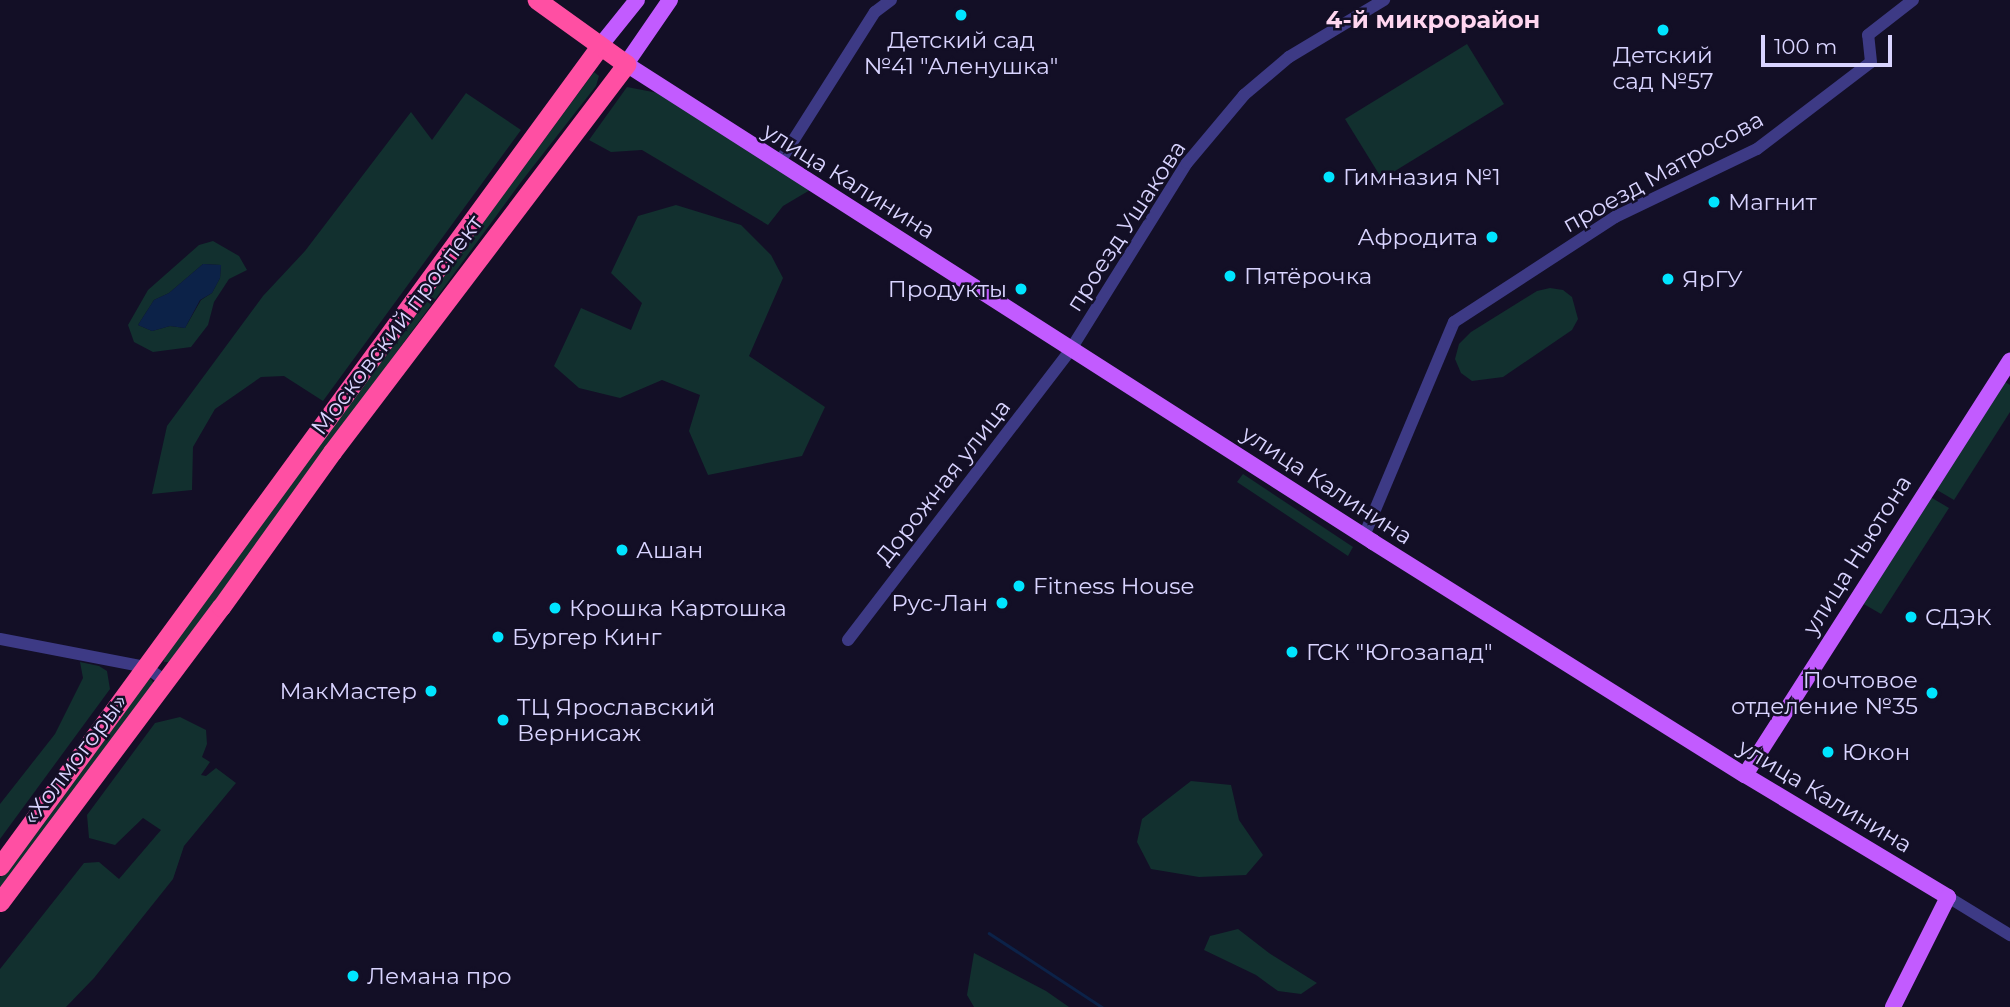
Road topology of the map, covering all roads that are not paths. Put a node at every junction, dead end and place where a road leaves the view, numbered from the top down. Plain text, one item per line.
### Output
1 (537, 0) edge
2 (637, 0) edge
3 (670, 0) edge
4 (891, 0) edge
5 (1384, 0) edge
6 (1913, 0) edge
7 (600, 46) junction
8 (626, 64) junction
9 (779, 163) junction
10 (1071, 349) junction
11 (2010, 360) edge
12 (1364, 536) junction
13 (0, 639) edge
14 (848, 640) dead end
15 (146, 667) junction
16 (164, 680) junction
17 (1745, 775) junction
18 (0, 866) edge
19 (1948, 897) junction
20 (0, 902) edge
21 (2010, 934) edge
22 (1894, 1007) edge

1 - 7 highway
2 - 7 main road, Московский проспект
3 - 8 main road, Московский проспект
4 - 9 street
5 - 10 street, проезд Ушакова
6 - 12 street, проезд Матросова
7 - 8 highway
7 - 15 highway, Московский проспект
8 - 9 main road, улица Калинина
8 - 16 highway, Московский проспект
9 - 10 main road, улица Калинина
10 - 12 main road, улица Калинина
10 - 14 street, Дорожная улица
11 - 17 main road, улица Ньютона
12 - 17 main road, улица Калинина
13 - 15 street
15 - 16 street
15 - 18 highway, «Холмогоры»
16 - 20 highway, «Холмогоры»
17 - 19 main road, улица Калинина
19 - 21 street, улица Калинина
19 - 22 main road

